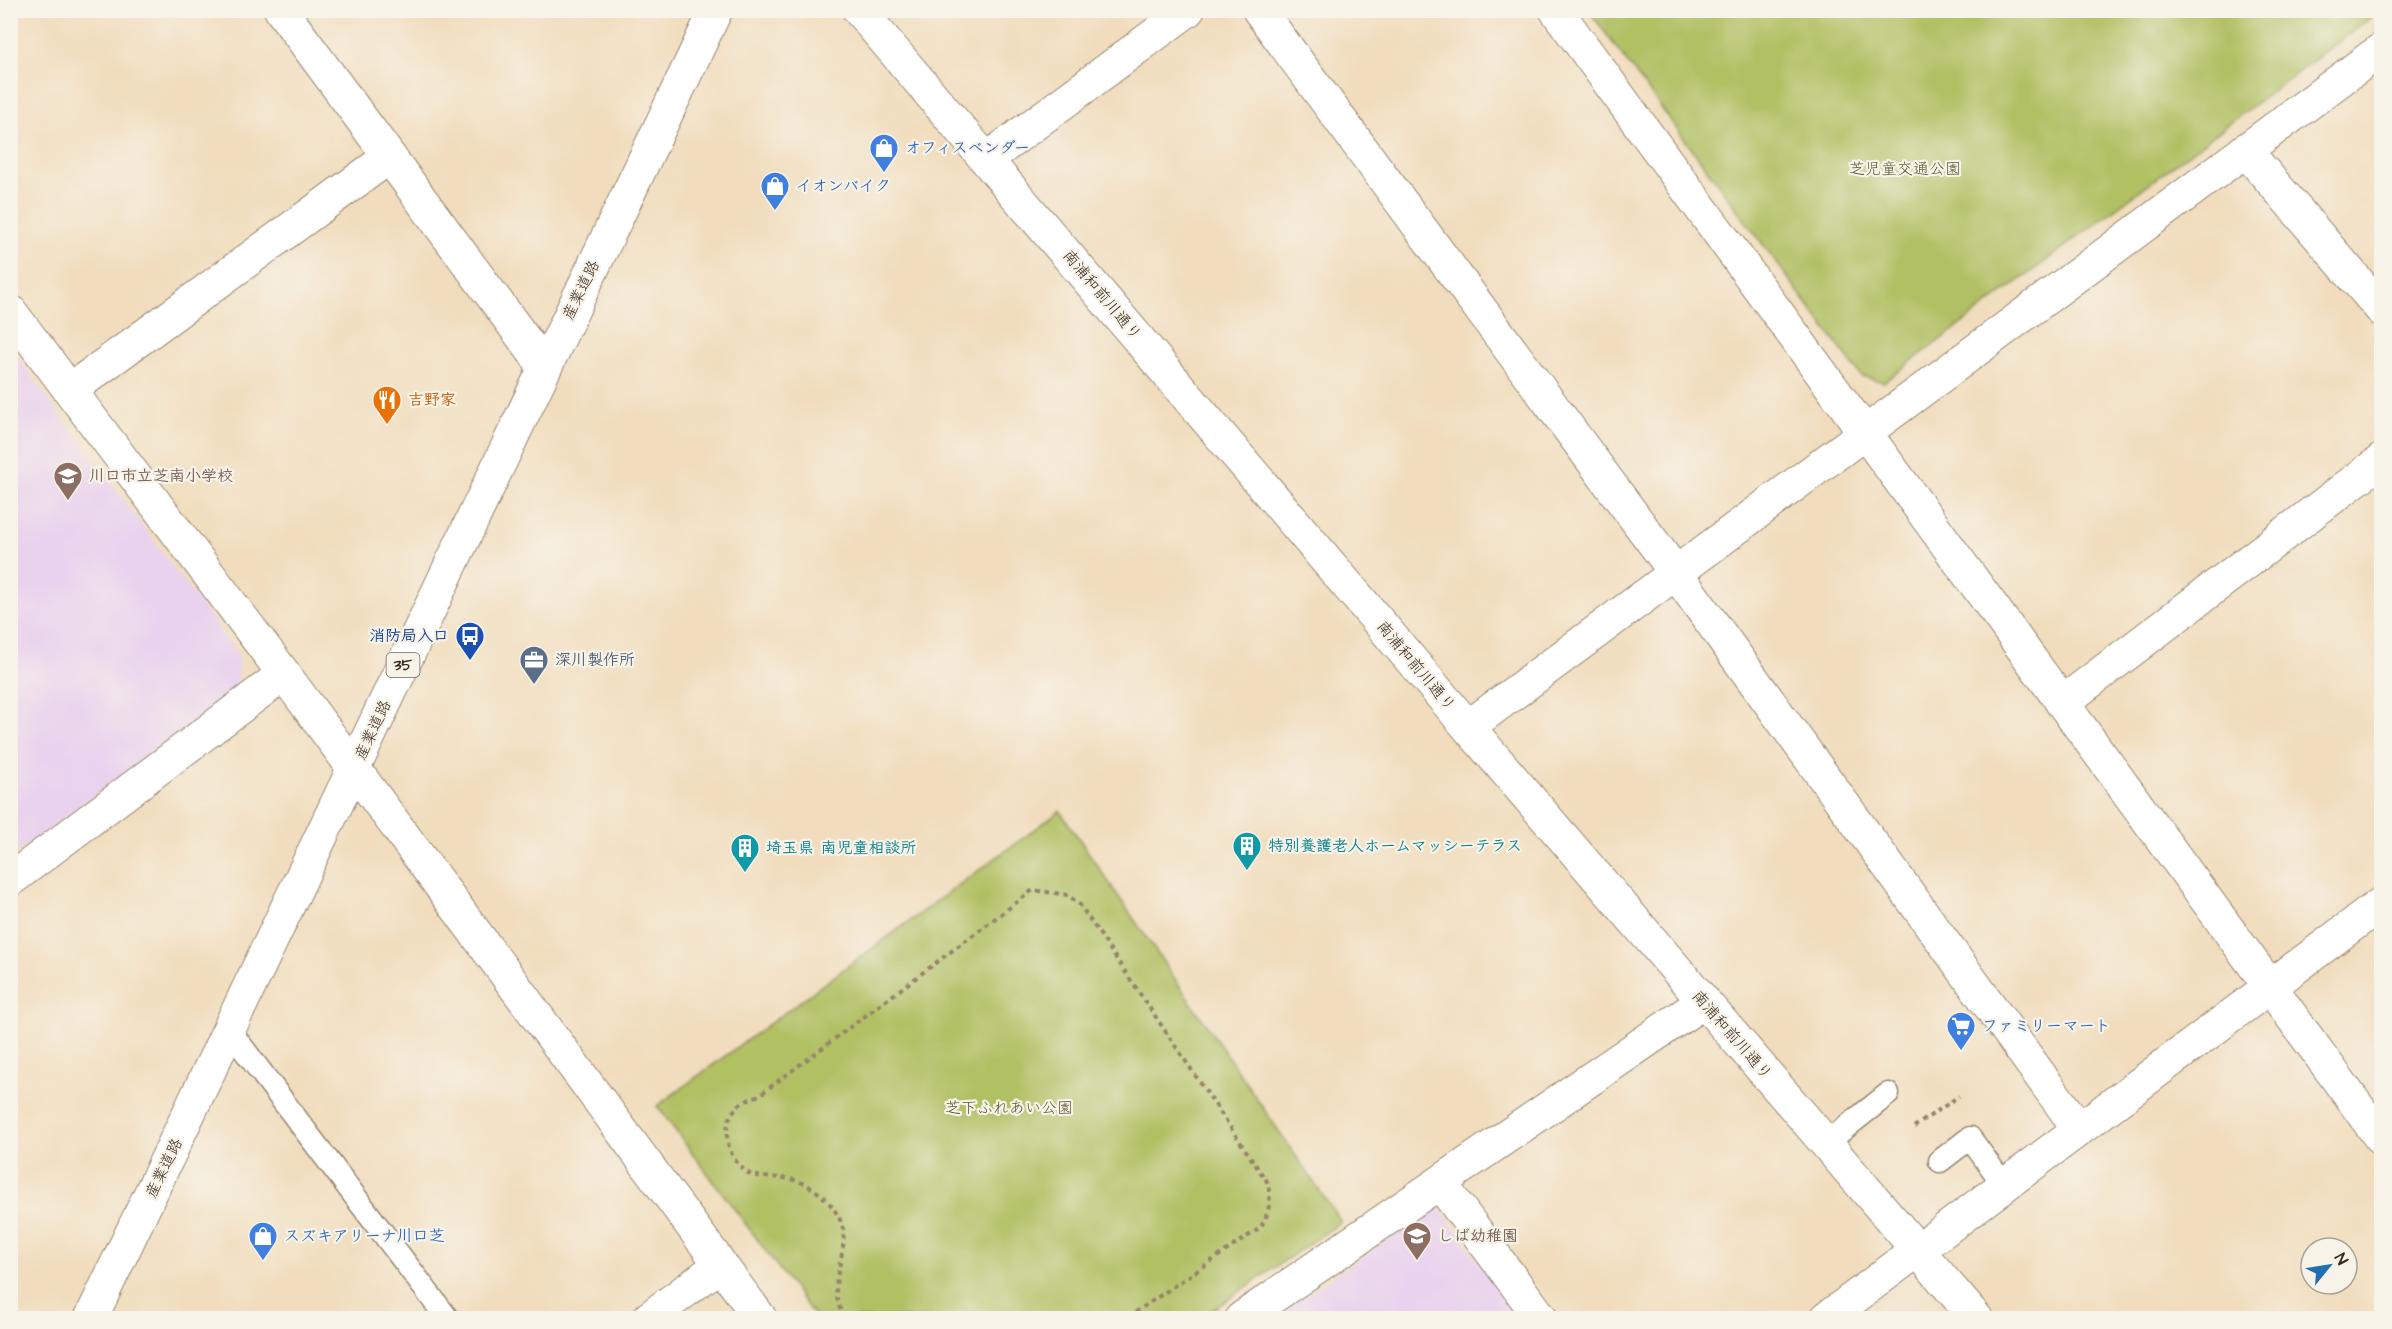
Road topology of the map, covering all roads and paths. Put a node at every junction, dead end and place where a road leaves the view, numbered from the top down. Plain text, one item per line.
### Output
1 (716, 10) edge
2 (859, 10) edge
3 (1188, 10) edge
4 (1259, 10) edge
5 (1556, 10) edge
6 (284, 12) edge
7 (2382, 49) edge
8 (2245, 150) junction
9 (389, 156) junction
10 (987, 159) junction
11 (2382, 310) edge
12 (10, 311) edge
13 (544, 366) junction
14 (70, 390) junction
15 (1863, 432) junction
16 (2382, 460) edge
17 (1675, 572) junction
18 (284, 674) junction
19 (2062, 703) junction
20 (1468, 727) junction
21 (354, 770) junction
22 (10, 880) edge
23 (2382, 903) edge
24 (2271, 987) junction
25 (1703, 1002) junction
26 (230, 1031) junction
27 (1888, 1094) dead end
28 (1959, 1096) dead end
29 (1914, 1127) dead end
30 (2079, 1129) junction
31 (2382, 1140) edge
32 (1825, 1144) junction
33 (1940, 1161) dead end
34 (1440, 1183) junction
35 (2004, 1185) junction
36 (1917, 1250) junction
37 (720, 1264) junction
38 (91, 1318) edge
39 (447, 1318) edge
40 (649, 1318) edge
41 (760, 1318) edge
42 (846, 1318) edge
43 (1127, 1318) edge
44 (1242, 1318) edge
45 (1541, 1318) edge
46 (1827, 1318) edge
47 (1977, 1318) edge

1 - 13 street, 産業道路 / 35
2 - 10 street, 南浦和前川通り
3 - 10 street
4 - 17 street
5 - 15 street
6 - 9 street
7 - 8 street
8 - 11 street
8 - 15 street
9 - 13 street
9 - 14 street
10 - 20 street, 南浦和前川通り
12 - 14 street
13 - 21 street, 産業道路 / 35
14 - 18 street
15 - 17 street
15 - 19 street
16 - 19 street
17 - 20 street
17 - 30 street
18 - 21 street
18 - 22 street
19 - 24 street
20 - 25 street, 南浦和前川通り
21 - 26 street, 産業道路 / 35
21 - 37 street
23 - 24 street
24 - 30 street
24 - 31 street
25 - 32 street, 南浦和前川通り
25 - 34 street
26 - 38 street, 産業道路 / 35
26 - 39 lane
27 - 32 lane
28 - 29 path
30 - 35 street
32 - 36 street, 南浦和前川通り
33 - 35 lane
34 - 44 street
34 - 45 street
35 - 36 street
36 - 46 street
36 - 47 street, 南浦和前川通り
37 - 40 street
37 - 41 street
42 - 43 path

